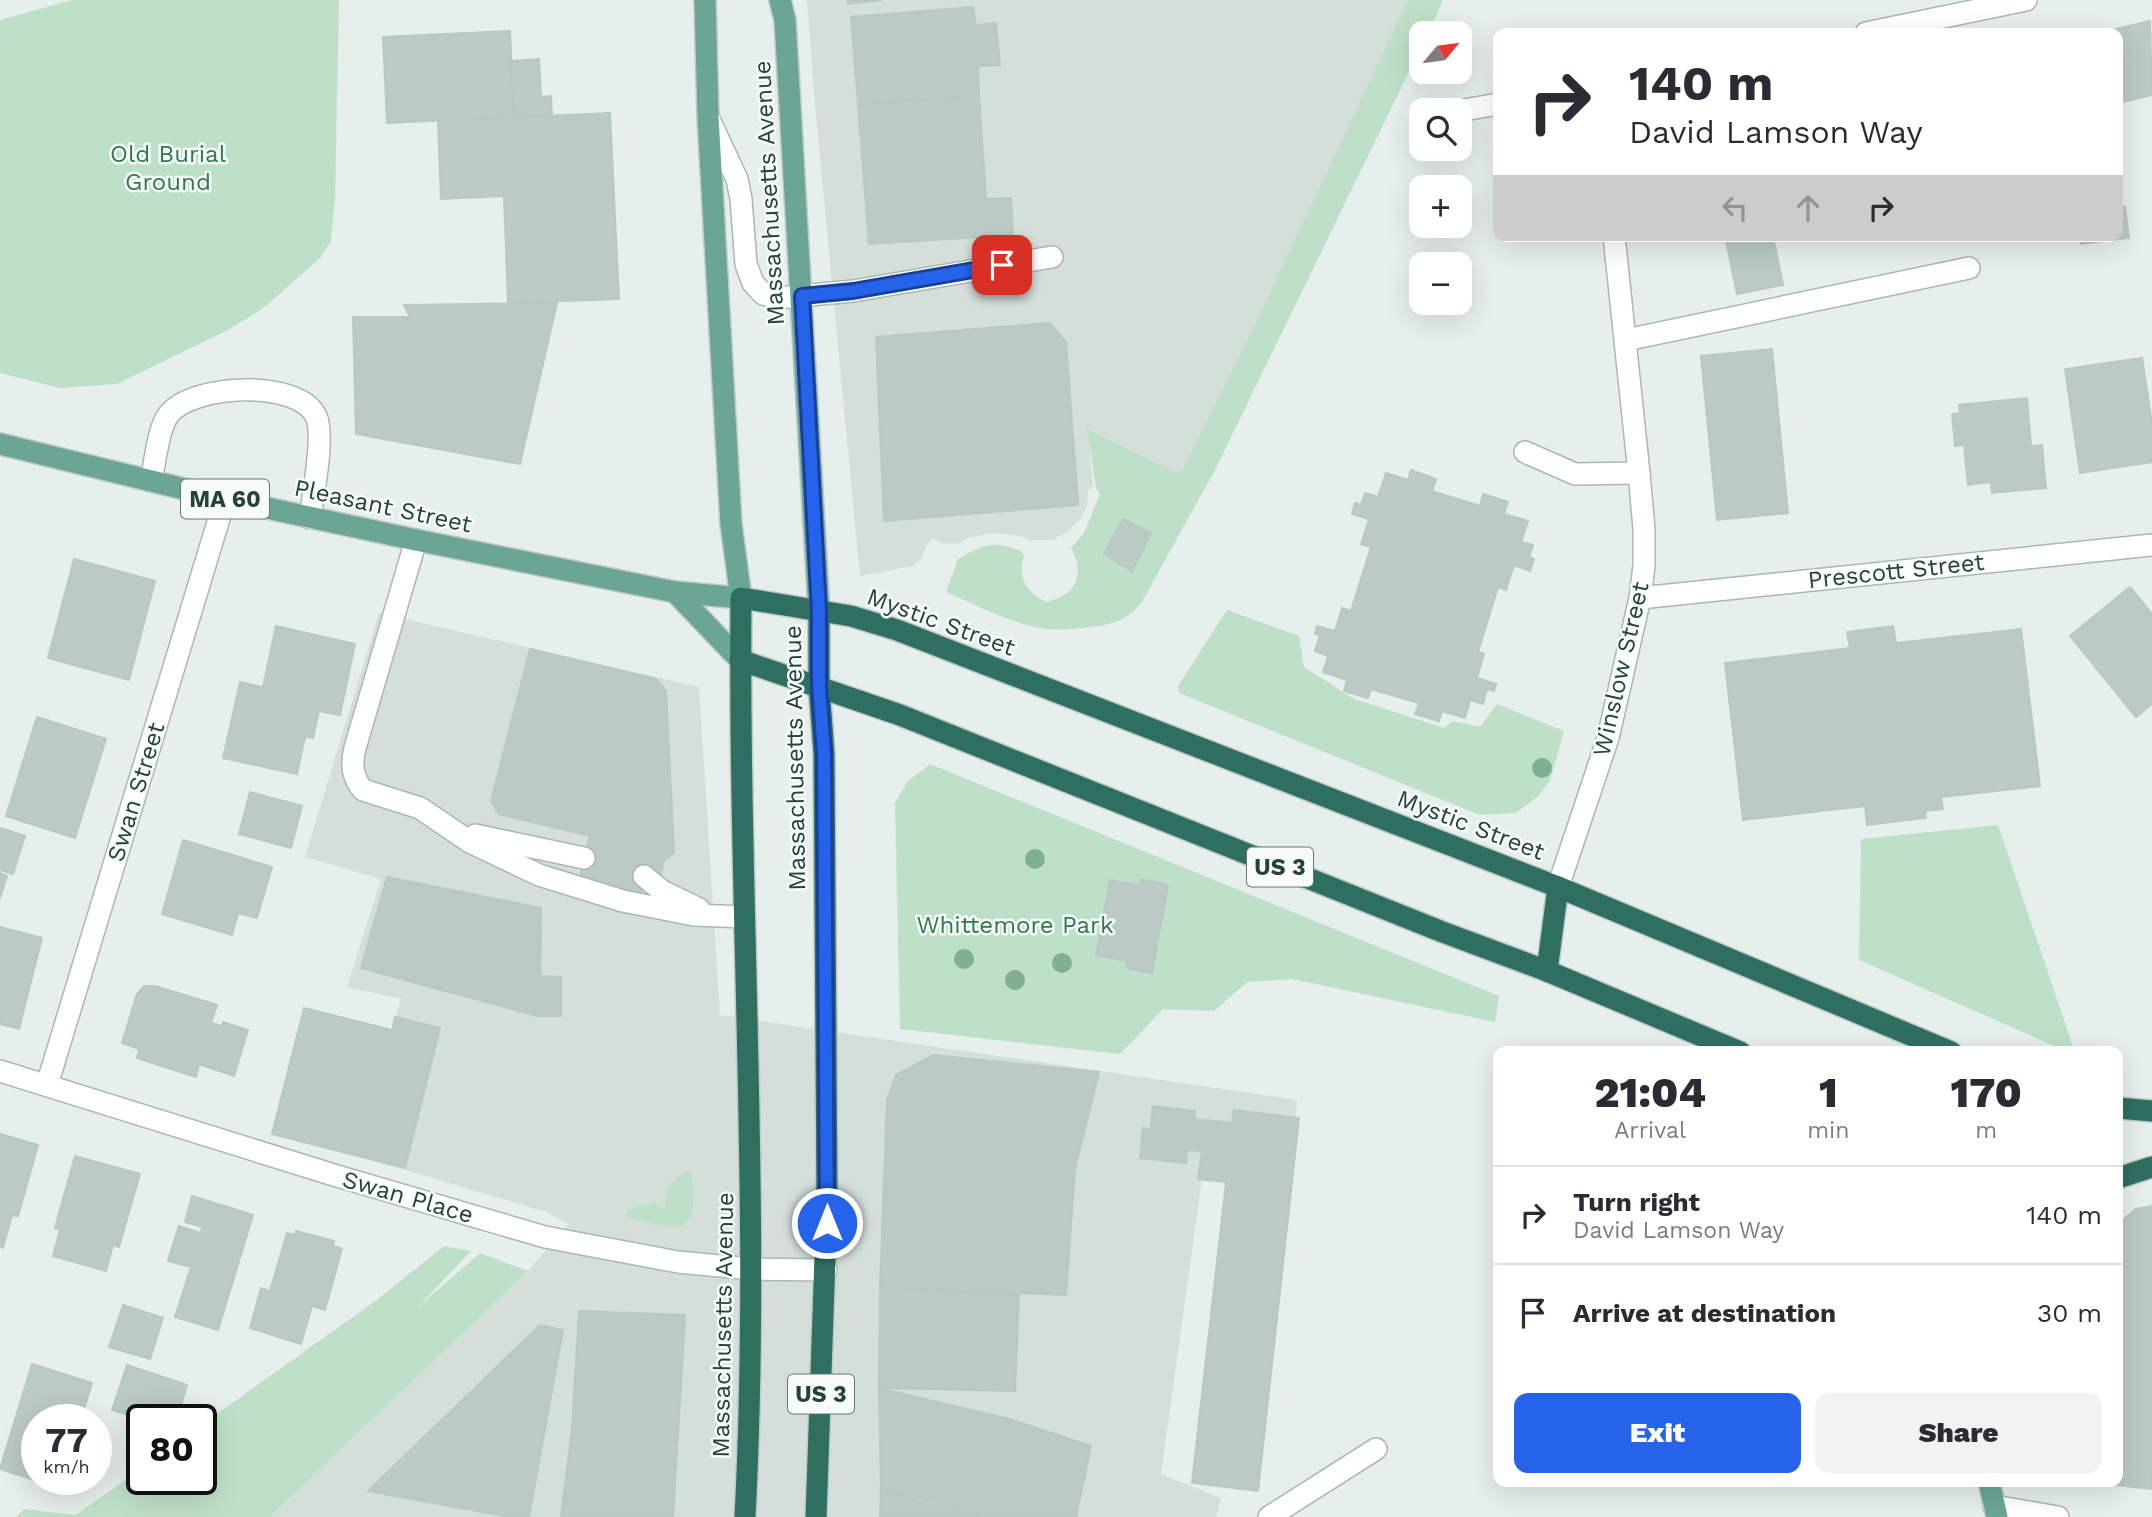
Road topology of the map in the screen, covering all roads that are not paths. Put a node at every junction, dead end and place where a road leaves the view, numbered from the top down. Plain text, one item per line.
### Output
1 (705, 0) edge
2 (780, 0) edge
3 (2026, 0) edge
4 (1890, 28) edge
5 (1493, 105) edge
6 (1472, 109) edge
7 (708, 117) junction
8 (1615, 242) edge
9 (1052, 257) dead end
10 (1969, 268) dead end
11 (802, 296) junction
12 (1626, 340) junction
13 (0, 444) edge
14 (1525, 452) dead end
15 (1639, 473) junction
16 (151, 481) junction
17 (225, 499) junction
18 (310, 518) junction
19 (416, 540) junction
20 (2152, 545) edge
21 (674, 592) junction
22 (741, 598) junction
23 (1640, 598) junction
24 (819, 611) junction
25 (740, 660) junction
26 (819, 686) junction
27 (440, 823) junction
28 (584, 858) dead end
29 (644, 876) dead end
30 (1559, 887) junction
31 (710, 915) junction
32 (744, 917) junction
33 (1547, 971) junction
34 (1726, 1046) edge
35 (1937, 1046) edge
36 (0, 1071) edge
37 (47, 1085) junction
38 (2123, 1108) edge
39 (2152, 1111) edge
40 (2152, 1159) edge
41 (2123, 1163) edge
42 (2152, 1167) edge
43 (2123, 1176) edge
44 (752, 1269) junction
45 (826, 1270) junction
46 (1376, 1449) dead end
47 (1990, 1487) edge
48 (1996, 1512) edge
49 (745, 1517) edge
50 (816, 1517) edge
51 (1269, 1517) edge
52 (2058, 1517) edge

1 - 7 main road, Massachusetts Avenue
2 - 11 main road, Massachusetts Avenue
3 - 4 street
5 - 6 street
7 - 11 street
7 - 22 main road, Massachusetts Avenue
8 - 12 street, Winslow Street
9 - 11 street
10 - 12 street
11 - 24 main road, Massachusetts Avenue
12 - 15 street, Winslow Street
13 - 16 main road, Pleasant Street / MA 60
14 - 15 street
15 - 23 street, Winslow Street
16 - 17 main road, Pleasant Street / MA 60
16 - 18 street
17 - 18 main road, Pleasant Street / MA 60
17 - 37 street, Swan Street
18 - 19 main road, Pleasant Street / MA 60
19 - 21 main road, Pleasant Street / MA 60
19 - 27 street
20 - 23 street, Prescott Street
21 - 22 main road, Mystic Street / MA 60
21 - 25 main road
22 - 24 highway, Mystic Street
22 - 25 highway, Massachusetts Avenue
23 - 30 street, Winslow Street
24 - 26 highway, Massachusetts Avenue
24 - 30 highway, Mystic Street
25 - 26 highway, US 3
25 - 32 highway, Massachusetts Avenue
26 - 33 highway, US 3
26 - 45 highway, Massachusetts Avenue / US 3
27 - 28 street
27 - 31 street
29 - 31 street
30 - 33 highway
30 - 35 highway, Mystic Street
31 - 32 street
32 - 44 highway, Massachusetts Avenue
33 - 34 highway, US 3
36 - 37 street, Swan Place
37 - 44 street, Swan Place
38 - 39 highway
40 - 41 highway
42 - 43 highway
44 - 45 street, Swan Place
44 - 49 highway, Massachusetts Avenue
45 - 50 highway, Massachusetts Avenue / US 3
46 - 51 street
47 - 48 main road
48 - 52 street

